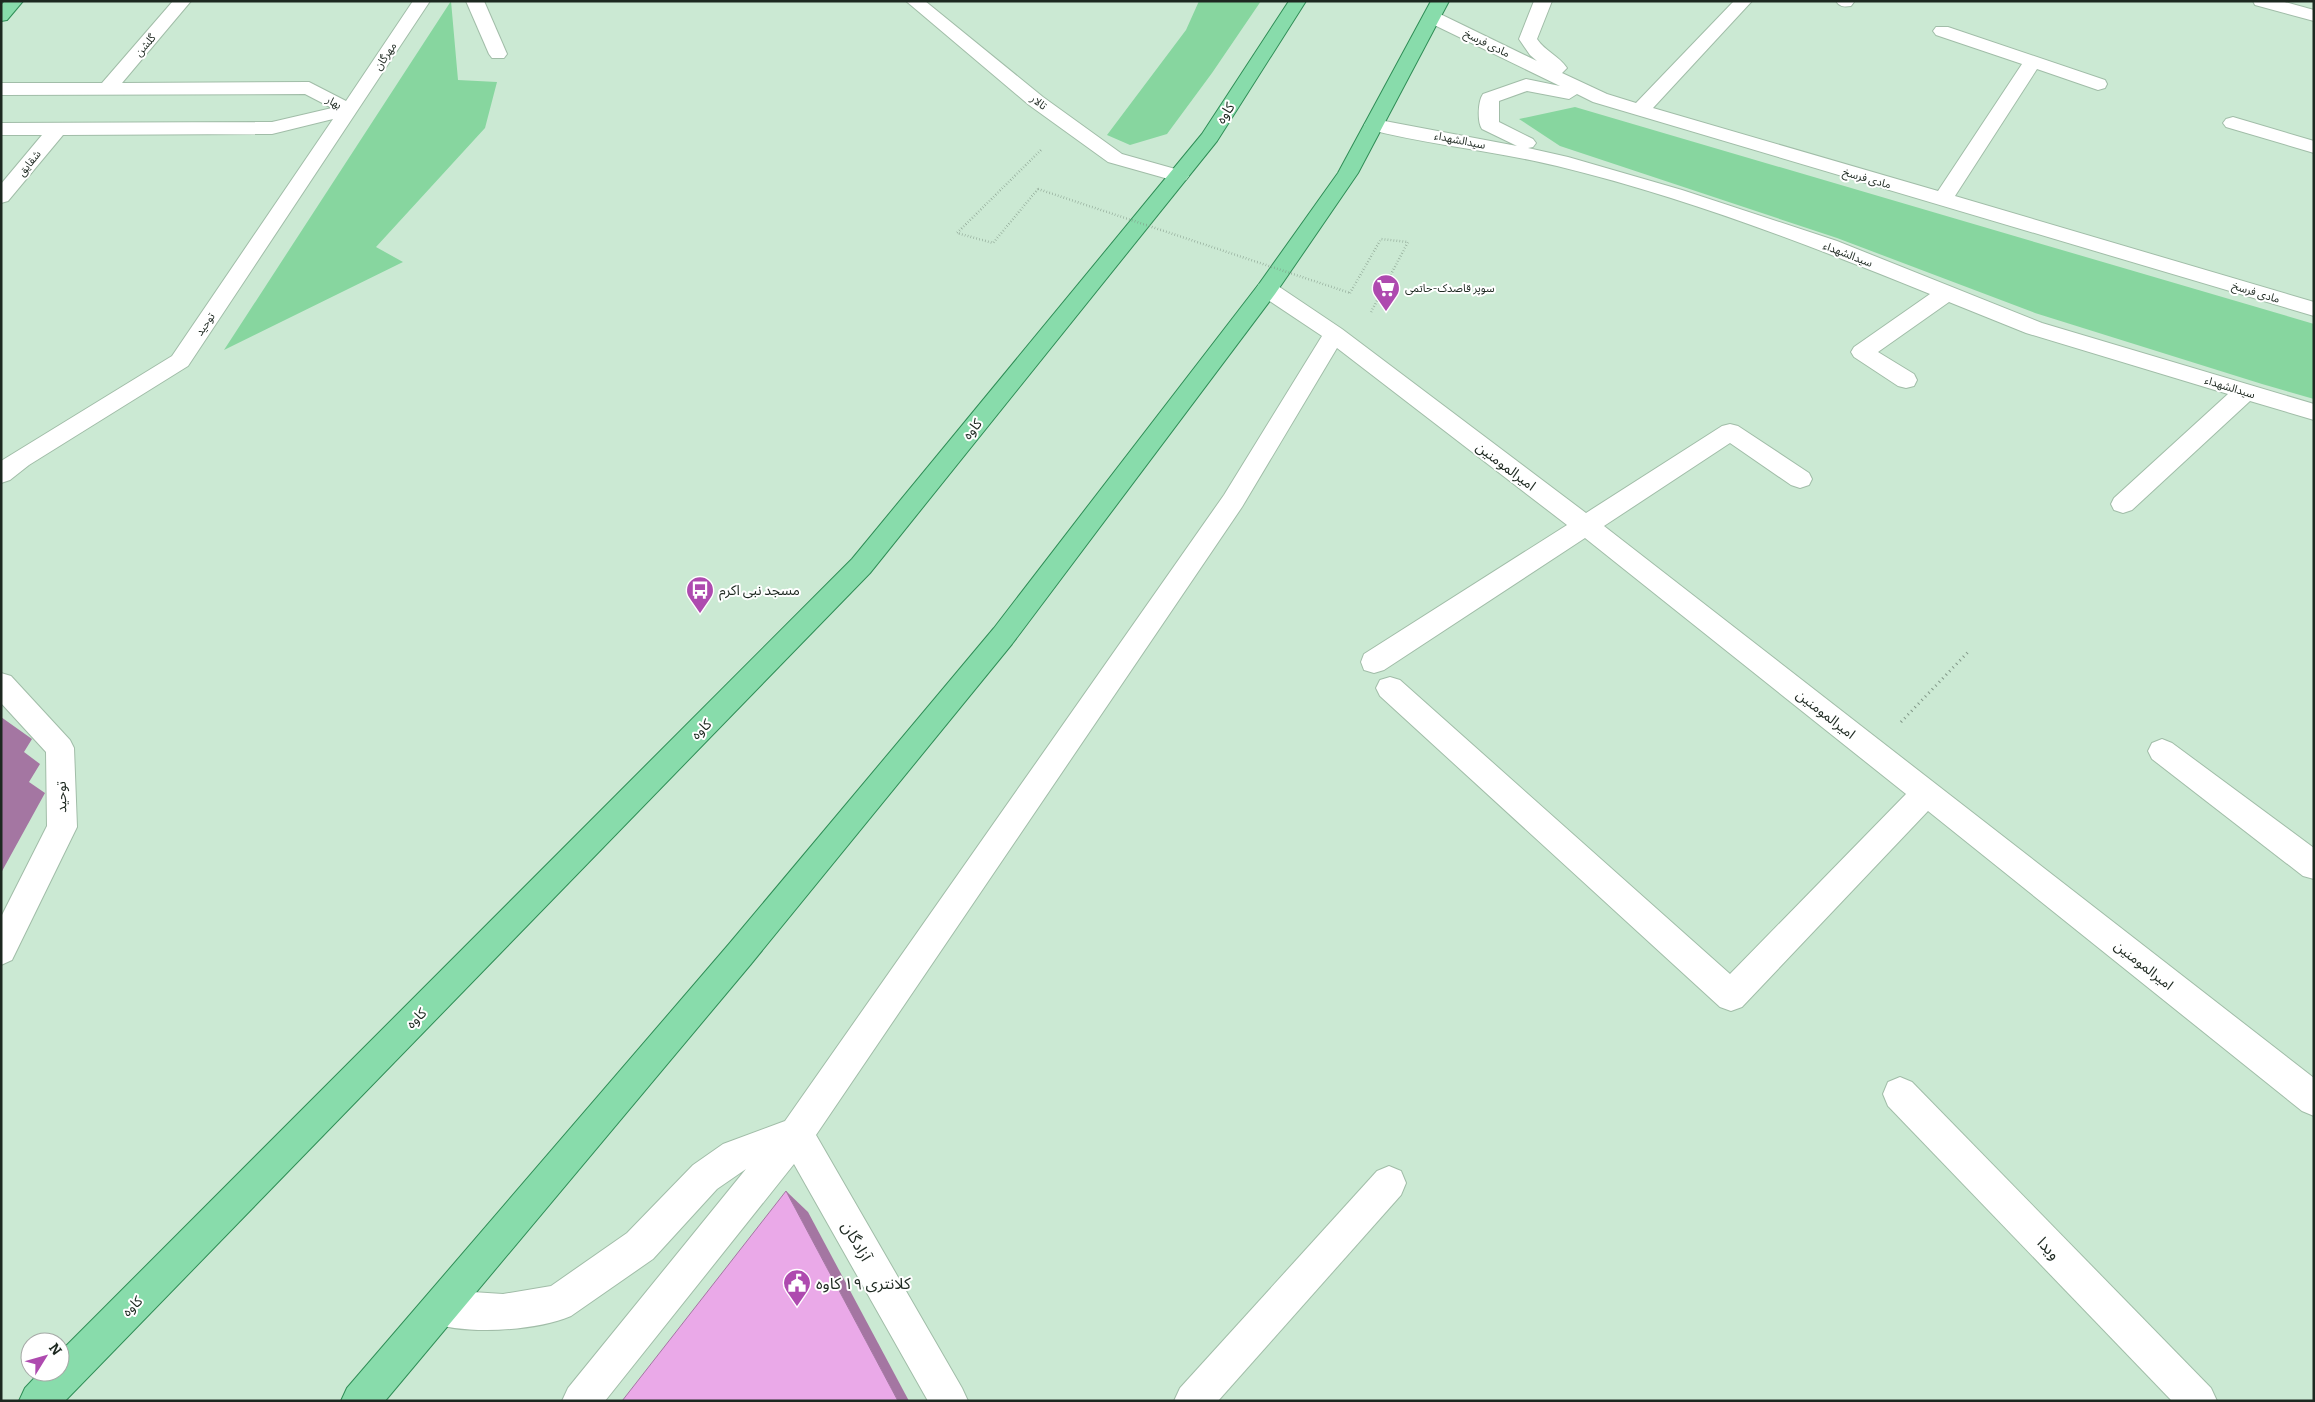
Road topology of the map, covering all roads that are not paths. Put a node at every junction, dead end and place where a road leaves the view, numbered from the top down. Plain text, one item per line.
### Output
1 (15, 1) edge
2 (183, 1) edge
3 (422, 1) edge
4 (475, 1) edge
5 (914, 1) edge
6 (1298, 1) edge
7 (1543, 1) edge
8 (1744, 1) edge
9 (2261, 1) edge
10 (1436, 9) edge
11 (1, 16) edge
12 (2314, 16) edge
13 (1942, 31) dead end
14 (498, 54) dead end
15 (2033, 62) junction
16 (2098, 84) dead end
17 (1, 89) edge
18 (107, 89) junction
19 (1600, 98) junction
20 (1642, 109) junction
21 (348, 110) junction
22 (2233, 123) dead end
23 (1374, 125) junction
24 (58, 128) junction
25 (1, 129) edge
26 (2314, 147) edge
27 (1561, 161) junction
28 (1179, 176) junction
29 (1, 197) edge
30 (1943, 199) junction
31 (1268, 289) junction
32 (1946, 293) junction
33 (2311, 302) edge
34 (1343, 341) junction
35 (1906, 380) dead end
36 (2245, 392) junction
37 (2314, 412) edge
38 (1, 474) edge
39 (1800, 479) dead end
40 (2123, 504) dead end
41 (1584, 525) junction
42 (1374, 662) dead end
43 (1, 684) edge
44 (1390, 688) dead end
45 (2162, 751) dead end
46 (1926, 793) junction
47 (2314, 866) edge
48 (1, 950) edge
49 (1900, 1094) dead end
50 (2314, 1099) edge
51 (796, 1134) junction
52 (1390, 1183) dead end
53 (441, 1308) junction
54 (38, 1401) edge
55 (360, 1401) edge
56 (581, 1401) edge
57 (949, 1401) edge
58 (1193, 1401) edge
59 (2198, 1401) edge

1 - 11 main road
2 - 18 street, گلشن
3 - 21 street, مهرگان
4 - 14 street
5 - 28 street, تالار
6 - 28 main road, کاوه
7 - 19 street
8 - 20 street
9 - 12 street
10 - 19 street, مادی فرسخ
10 - 23 main road
13 - 15 street
15 - 16 street
15 - 30 street
17 - 18 street, بهار
18 - 21 street, بهار
19 - 20 street, مادی فرسخ
19 - 27 street
20 - 30 street, مادی فرسخ
21 - 24 street, بهار
21 - 38 street, توحید
22 - 26 street
23 - 27 street, سیدالشهداء
23 - 31 main road
24 - 25 street, بهار
24 - 29 street, شقایق
27 - 32 street, سیدالشهداء
28 - 54 main road, کاوه
30 - 33 street, مادی فرسخ
31 - 34 street, امیرالمومنین
31 - 53 main road
32 - 35 street
32 - 36 street, سیدالشهداء
34 - 41 street, امیرالمومنین
34 - 51 street
36 - 37 street, سیدالشهداء
36 - 40 street
39 - 41 street
41 - 42 street
41 - 46 street, امیرالمومنین
43 - 48 street, توحید
44 - 46 street
45 - 47 street
46 - 50 street, امیرالمومنین
49 - 59 street, ویدا
51 - 53 street
51 - 56 street
51 - 57 street, آزادگان
52 - 58 street
53 - 55 main road

